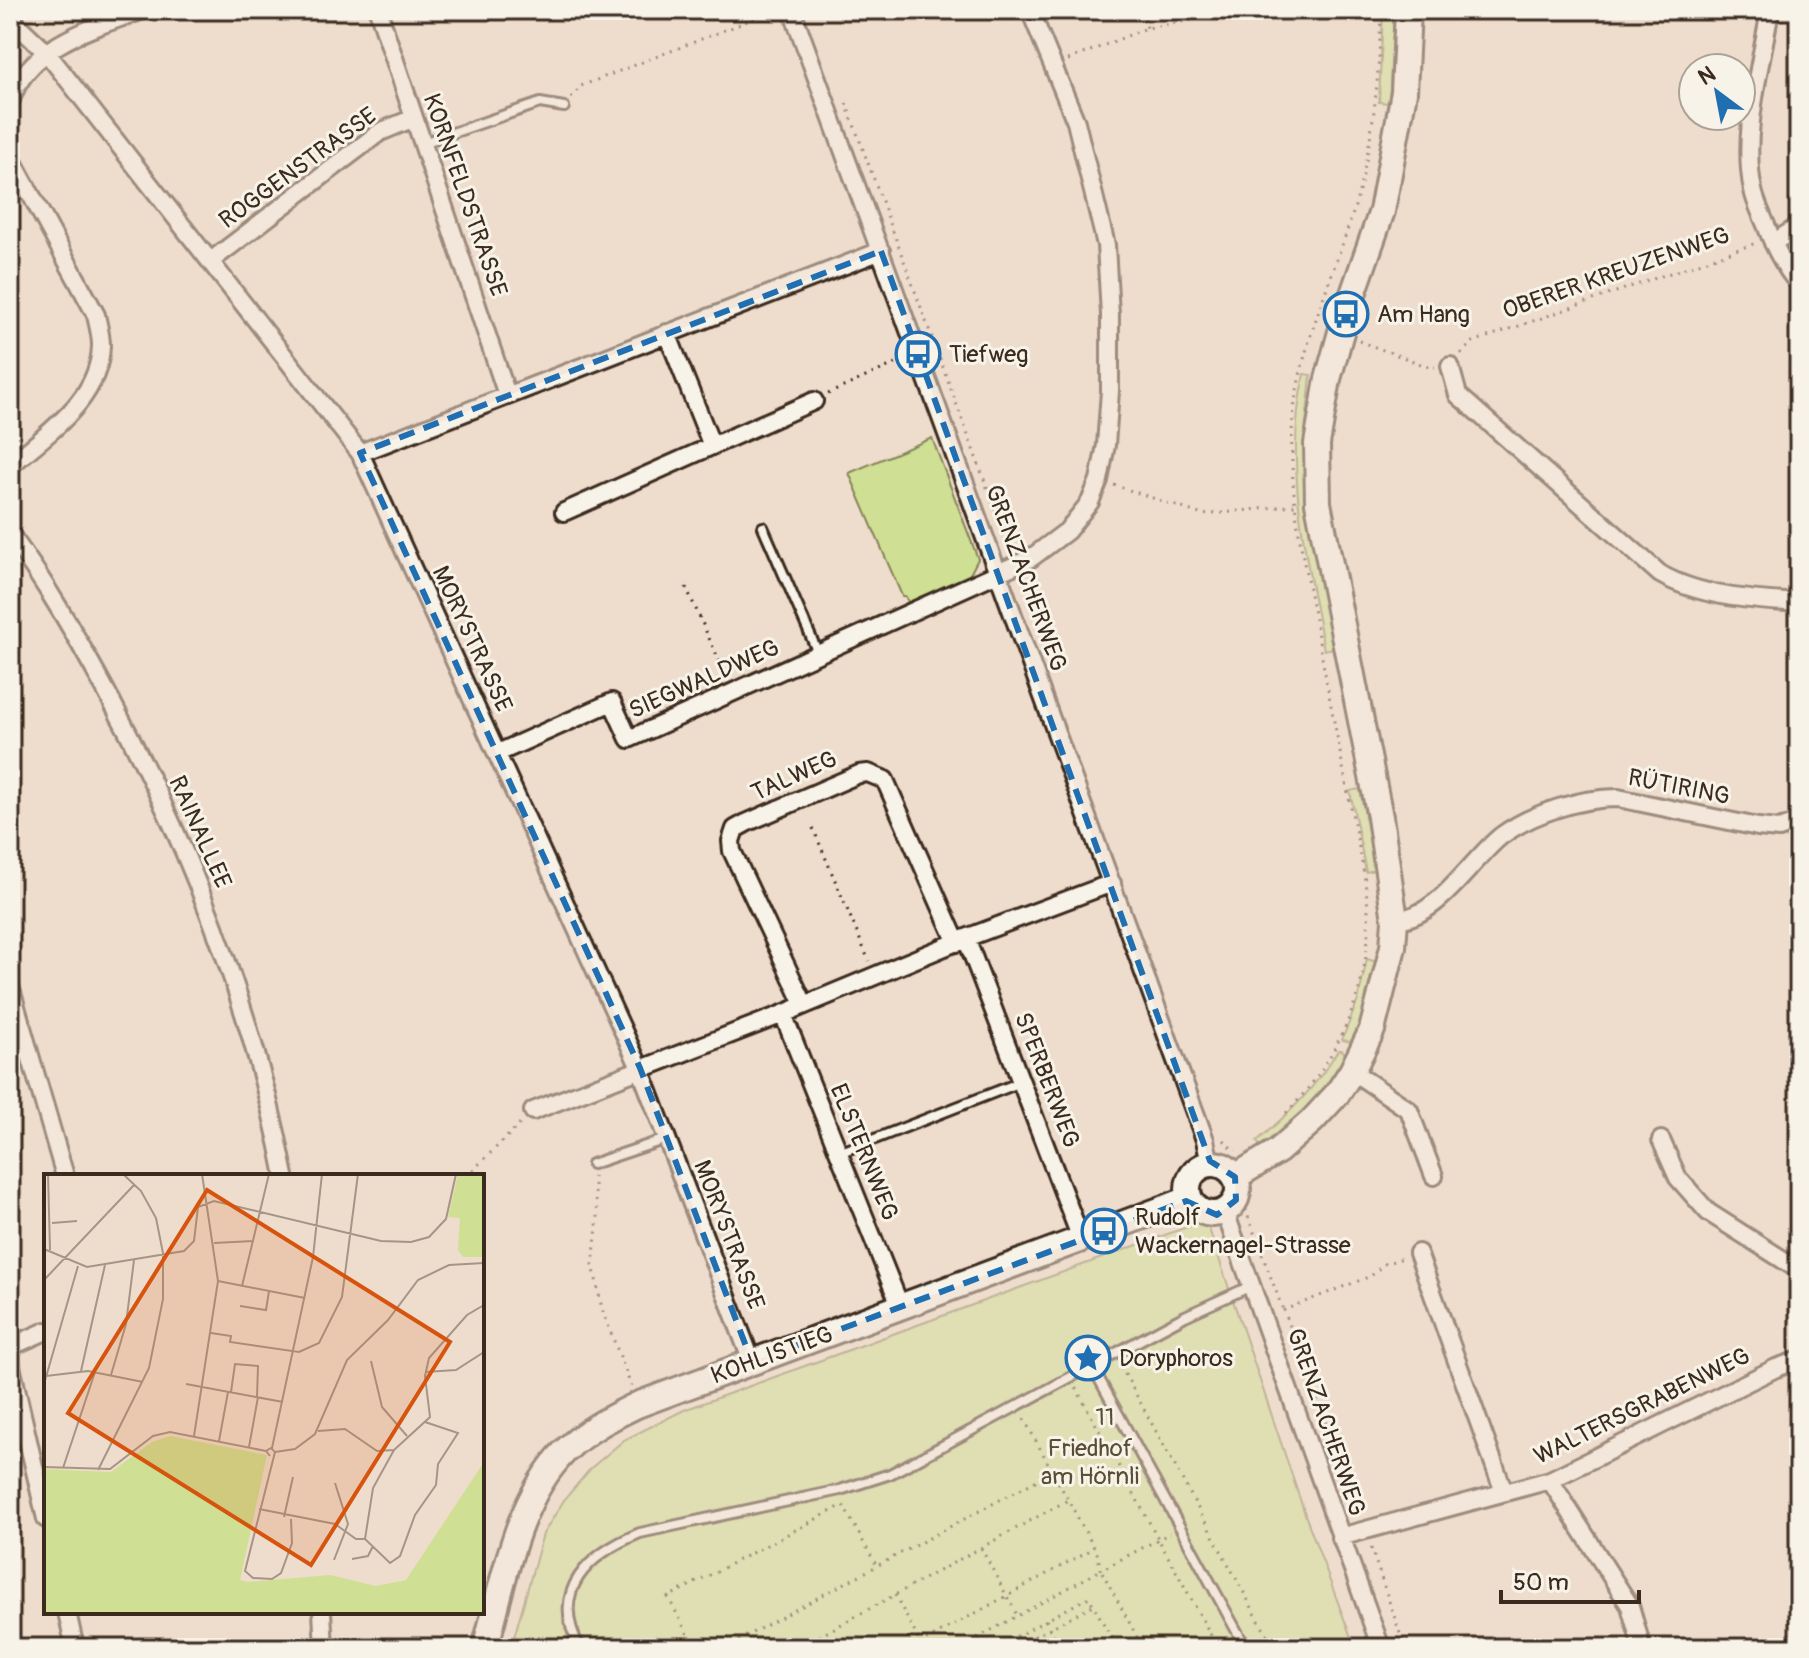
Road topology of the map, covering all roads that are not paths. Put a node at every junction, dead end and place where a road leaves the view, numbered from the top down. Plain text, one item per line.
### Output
1 (143, 10) edge
2 (378, 10) edge
3 (792, 10) edge
4 (1030, 10) edge
5 (1408, 10) edge
6 (1770, 10) edge
7 (10, 18) edge
8 (47, 53) junction
9 (10, 103) edge
10 (564, 107) road end
11 (414, 118) junction
12 (423, 143) junction
13 (10, 156) edge
14 (1799, 226) edge
15 (1772, 240) junction
16 (881, 251) junction
17 (212, 260) junction
18 (1799, 284) edge
19 (667, 333) junction
20 (1450, 366) dead end
21 (507, 395) junction
22 (814, 401) road end
23 (712, 446) junction
24 (360, 453) junction
25 (10, 466) edge
26 (564, 512) dead end
27 (763, 527) dead end
28 (10, 534) edge
29 (997, 571) junction
30 (1799, 603) edge
31 (818, 653) junction
32 (498, 753) junction
33 (1799, 822) edge
34 (1112, 883) junction
35 (1395, 920) junction
36 (962, 941) junction
37 (10, 986) edge
38 (804, 1004) junction
39 (783, 1014) junction
40 (640, 1068) junction
41 (1352, 1071) junction
42 (1023, 1082) junction
43 (533, 1111) road end
44 (667, 1139) junction
45 (1661, 1140) dead end
46 (839, 1153) junction
47 (592, 1164) road end
48 (1210, 1164) junction
49 (64, 1174) edge
50 (285, 1174) edge
51 (1434, 1176) dead end
52 (1235, 1177) junction
53 (1189, 1199) junction
54 (1225, 1212) junction
55 (1081, 1239) junction
56 (1418, 1253) road end
57 (1799, 1270) edge
58 (1252, 1285) junction
59 (901, 1308) junction
60 (44, 1332) edge
61 (10, 1347) edge
62 (1799, 1360) edge
63 (10, 1362) edge
64 (752, 1362) junction
65 (1092, 1366) junction
66 (1550, 1480) junction
67 (1504, 1492) junction
68 (44, 1510) edge
69 (1340, 1537) junction
70 (67, 1614) edge
71 (322, 1614) edge
72 (75, 1648) edge
73 (324, 1648) edge
74 (485, 1648) edge
75 (580, 1648) edge
76 (1246, 1648) edge
77 (1381, 1648) edge
78 (1642, 1648) edge

1 - 8 street
2 - 11 street, KORNFELDSTRASSE
3 - 16 street, GRENZACHERWEG
4 - 29 street, SIEGWALDWEG
5 - 35 street
6 - 15 street
7 - 8 street, MORYSTRASSE
8 - 9 street
8 - 17 street, MORYSTRASSE
10 - 12 lane
11 - 12 street, KORNFELDSTRASSE
11 - 17 street, ROGGENSTRASSE
12 - 21 street, KORNFELDSTRASSE
13 - 25 street
14 - 15 street
15 - 18 street
16 - 19 street
16 - 29 street, GRENZACHERWEG
17 - 24 street, MORYSTRASSE
19 - 21 street
19 - 23 street
20 - 30 street
21 - 24 street
22 - 23 street
23 - 26 street
24 - 32 street, MORYSTRASSE
27 - 31 lane, SIEGWALDWEG
28 - 50 street, RAINALLEE
29 - 31 street, SIEGWALDWEG
29 - 34 street, GRENZACHERWEG
31 - 32 street, SIEGWALDWEG
32 - 40 street, MORYSTRASSE
33 - 35 street, RÜTIRING
34 - 36 street
34 - 48 street, GRENZACHERWEG
35 - 41 street
36 - 38 street
36 - 38 street, TALWEG
36 - 42 street, SPERBERWEG
37 - 49 street
38 - 39 street
39 - 40 street
39 - 46 street, ELSTERNWEG
40 - 43 street
40 - 44 street, MORYSTRASSE
41 - 51 street
41 - 52 street
42 - 46 lane
42 - 55 street, SPERBERWEG
44 - 47 lane
44 - 64 street, MORYSTRASSE
45 - 57 street
46 - 59 street, ELSTERNWEG
48 - 52 street
48 - 53 street
52 - 54 street
53 - 54 street
53 - 55 street, KOHLISTIEG
54 - 58 street, GRENZACHERWEG
55 - 59 street, KOHLISTIEG
56 - 67 street
58 - 65 lane
58 - 69 street, GRENZACHERWEG
59 - 64 street, KOHLISTIEG
60 - 61 street
62 - 66 street, WALTERSGRABENWEG
63 - 68 street
64 - 74 street, KOHLISTIEG
65 - 75 lane
65 - 76 lane
66 - 67 street, WALTERSGRABENWEG
66 - 78 street
67 - 69 street, WALTERSGRABENWEG
69 - 77 street, GRENZACHERWEG
70 - 72 street
71 - 73 street

